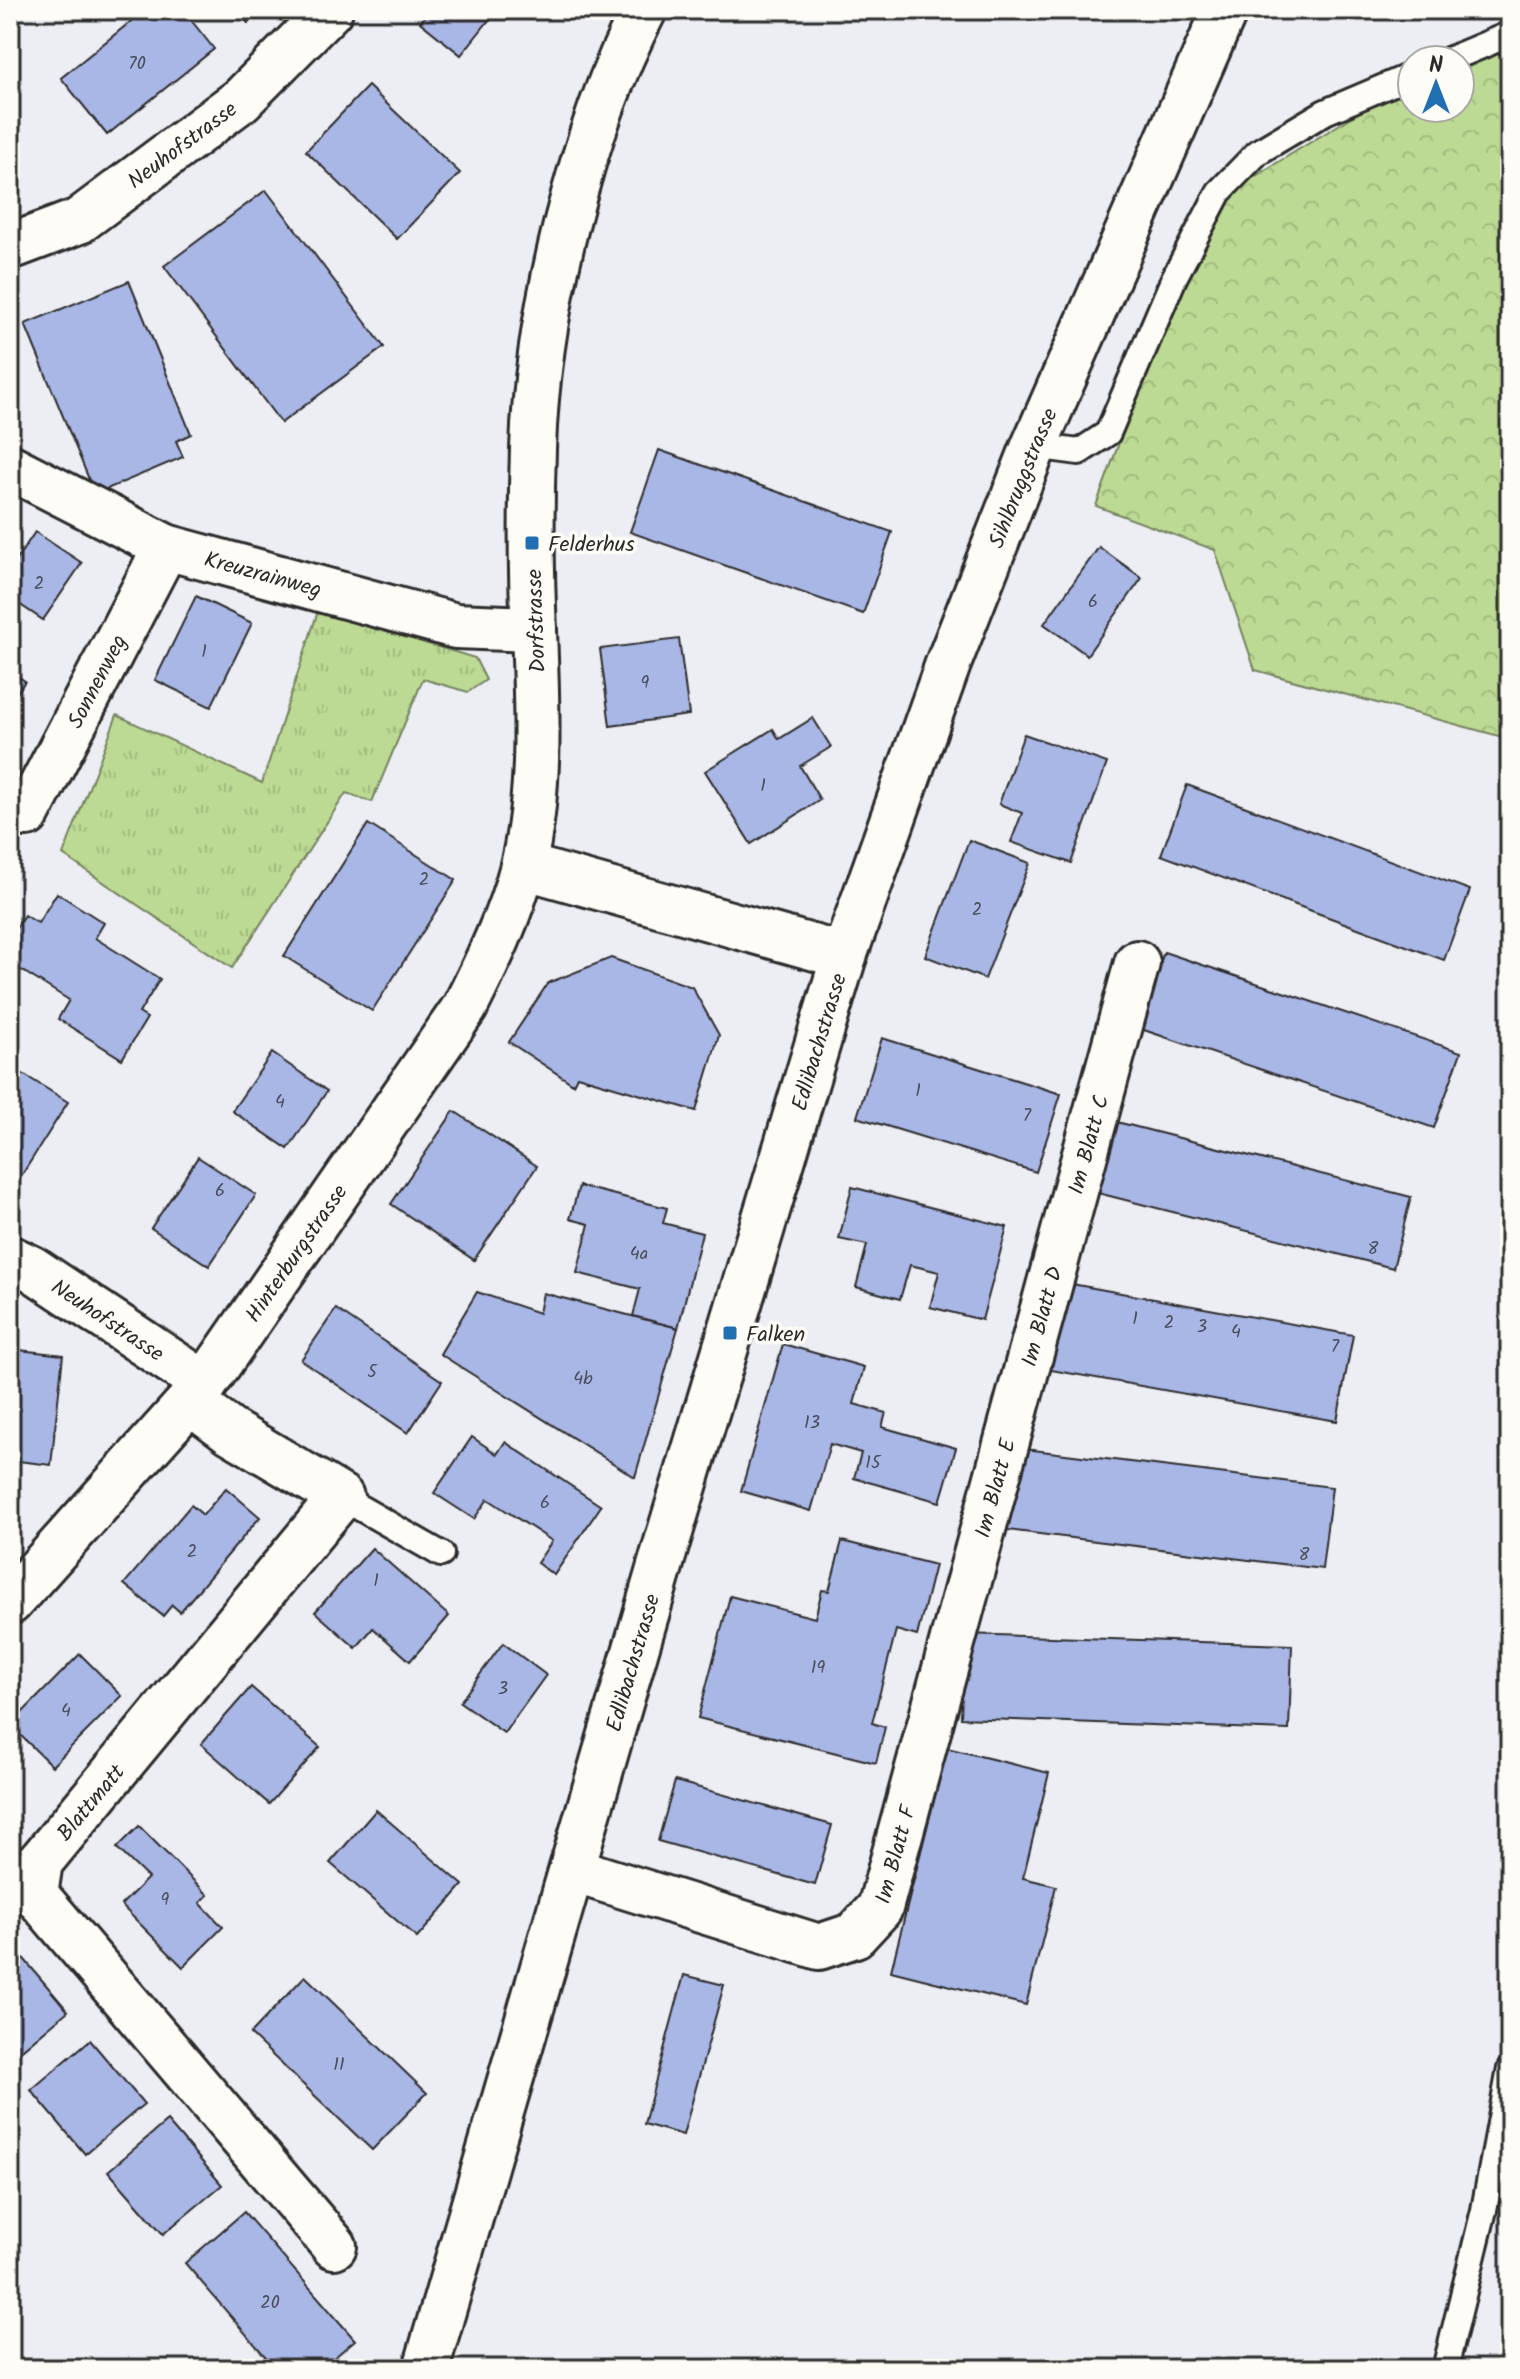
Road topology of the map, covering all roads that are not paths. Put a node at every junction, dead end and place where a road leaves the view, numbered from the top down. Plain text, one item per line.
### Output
1 (330, 10) edge
2 (644, 10) edge
3 (1225, 10) edge
4 (1510, 34) edge
5 (1476, 48) edge
6 (1396, 82) edge
7 (10, 247) edge
8 (1034, 446) junction
9 (10, 467) edge
10 (166, 547) junction
11 (534, 629) junction
12 (27, 814) dead end
13 (523, 866) junction
14 (844, 956) junction
15 (1137, 963) dead end
16 (1064, 1228) joint
17 (10, 1258) edge
18 (198, 1393) junction
19 (1016, 1404) joint
20 (341, 1497) junction
21 (441, 1554) dead end
22 (970, 1572) joint
23 (10, 1602) edge
24 (573, 1870) junction
25 (1510, 2069) edge
26 (334, 2246) dead end
27 (426, 2369) edge
28 (1445, 2369) edge

1 - 7 street, Neuhofstrasse
2 - 11 street, Dorfstrasse
3 - 8 street, Sihlbruggstrasse
4 - 5 lane
6 - 8 lane
8 - 14 street, Sihlbruggstrasse
9 - 10 street, Kreuzrainweg
10 - 11 street, Kreuzrainweg
10 - 12 street, Sonnenweg
11 - 13 street, Dorfstrasse
13 - 14 street
13 - 18 street, Hinterburgstrasse
14 - 24 street, Edlibachstrasse
15 - 16 street, Im Blatt C
16 - 19 street, Im Blatt D
17 - 18 street, Neuhofstrasse
18 - 20 street
18 - 23 street, Hinterburgstrasse
19 - 22 street, Im Blatt E
20 - 21 lane
20 - 26 street, Blattmatt
22 - 24 street, Im Blatt F
24 - 27 street, Edlibachstrasse
25 - 28 lane

